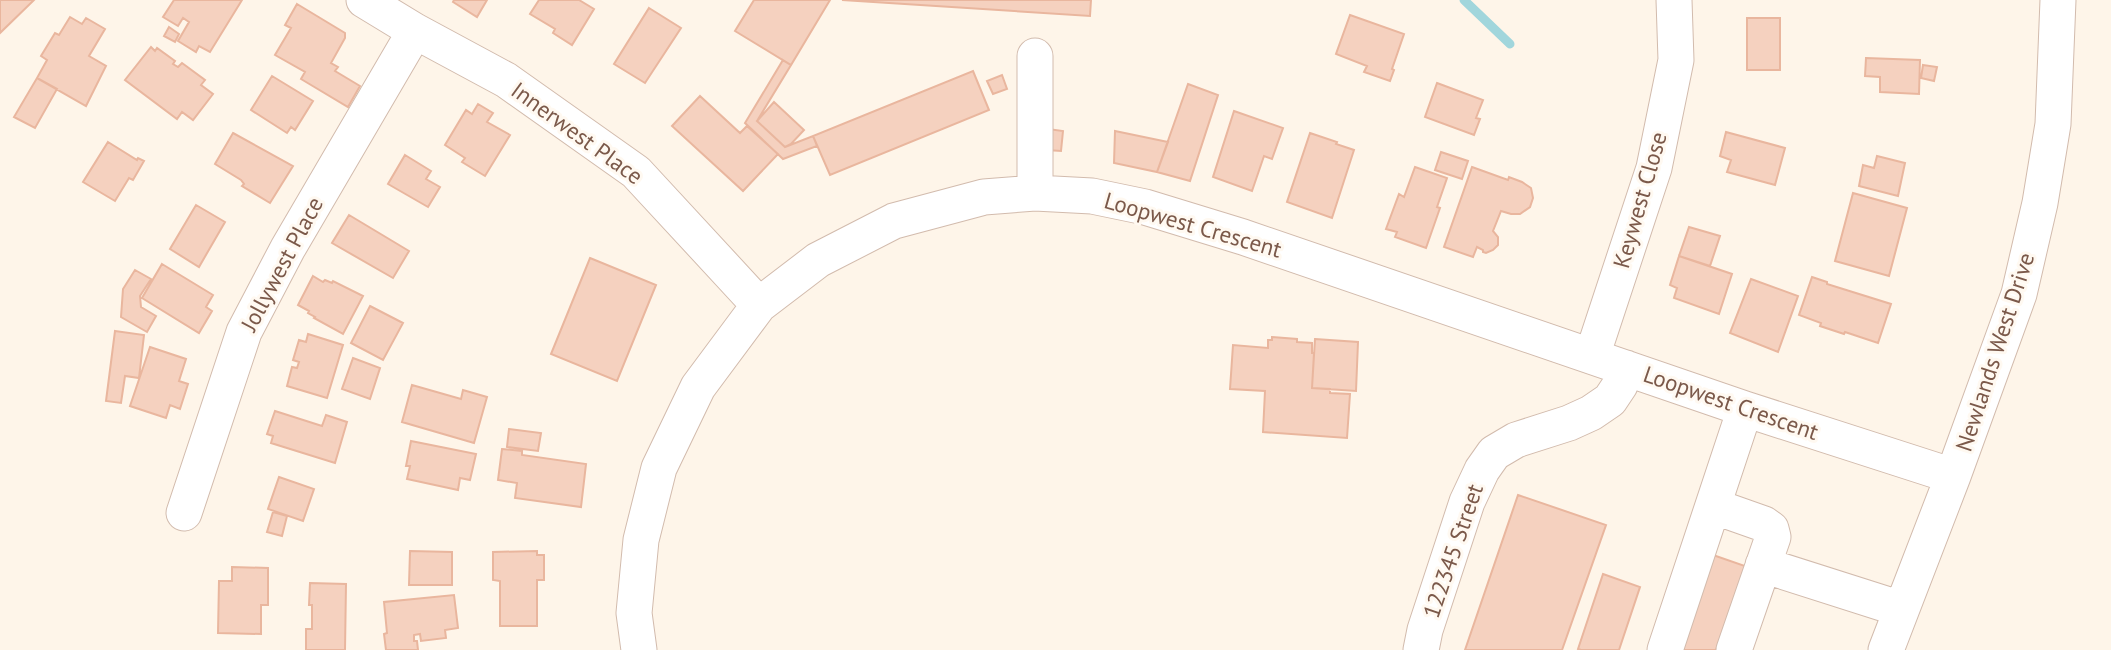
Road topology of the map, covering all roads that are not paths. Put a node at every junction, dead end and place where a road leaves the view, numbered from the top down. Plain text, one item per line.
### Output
1 (364, 0) edge
2 (1674, 0) edge
3 (2058, 0) edge
4 (415, 31) junction
5 (1035, 56) dead end
6 (1035, 193) junction
7 (759, 305) junction
8 (1592, 356) junction
9 (1626, 368) junction
10 (1745, 409) junction
11 (1953, 476) junction
12 (1713, 506) junction
13 (184, 513) dead end
14 (1763, 565) junction
15 (1901, 608) junction
16 (639, 650) edge
17 (1421, 650) edge
18 (1665, 650) edge
19 (1734, 650) edge
20 (1886, 650) edge

1 - 4 street, Innerwest Place
2 - 8 street, Keywest Close
3 - 11 street, Newlands West Drive
4 - 7 street, Innerwest Place
4 - 13 street, Jollywest Place
5 - 6 street
6 - 7 street, Loopwest Crescent
6 - 8 street, Loopwest Crescent
7 - 16 street, Loopwest Crescent
8 - 9 street, Loopwest Crescent
9 - 10 street, Loopwest Crescent
9 - 17 street, 122345 Street
10 - 11 street, Loopwest Crescent
10 - 12 street
11 - 15 street, Newlands West Drive
12 - 14 street
12 - 18 street
14 - 15 street
14 - 19 street
15 - 20 street, Newlands West Drive

